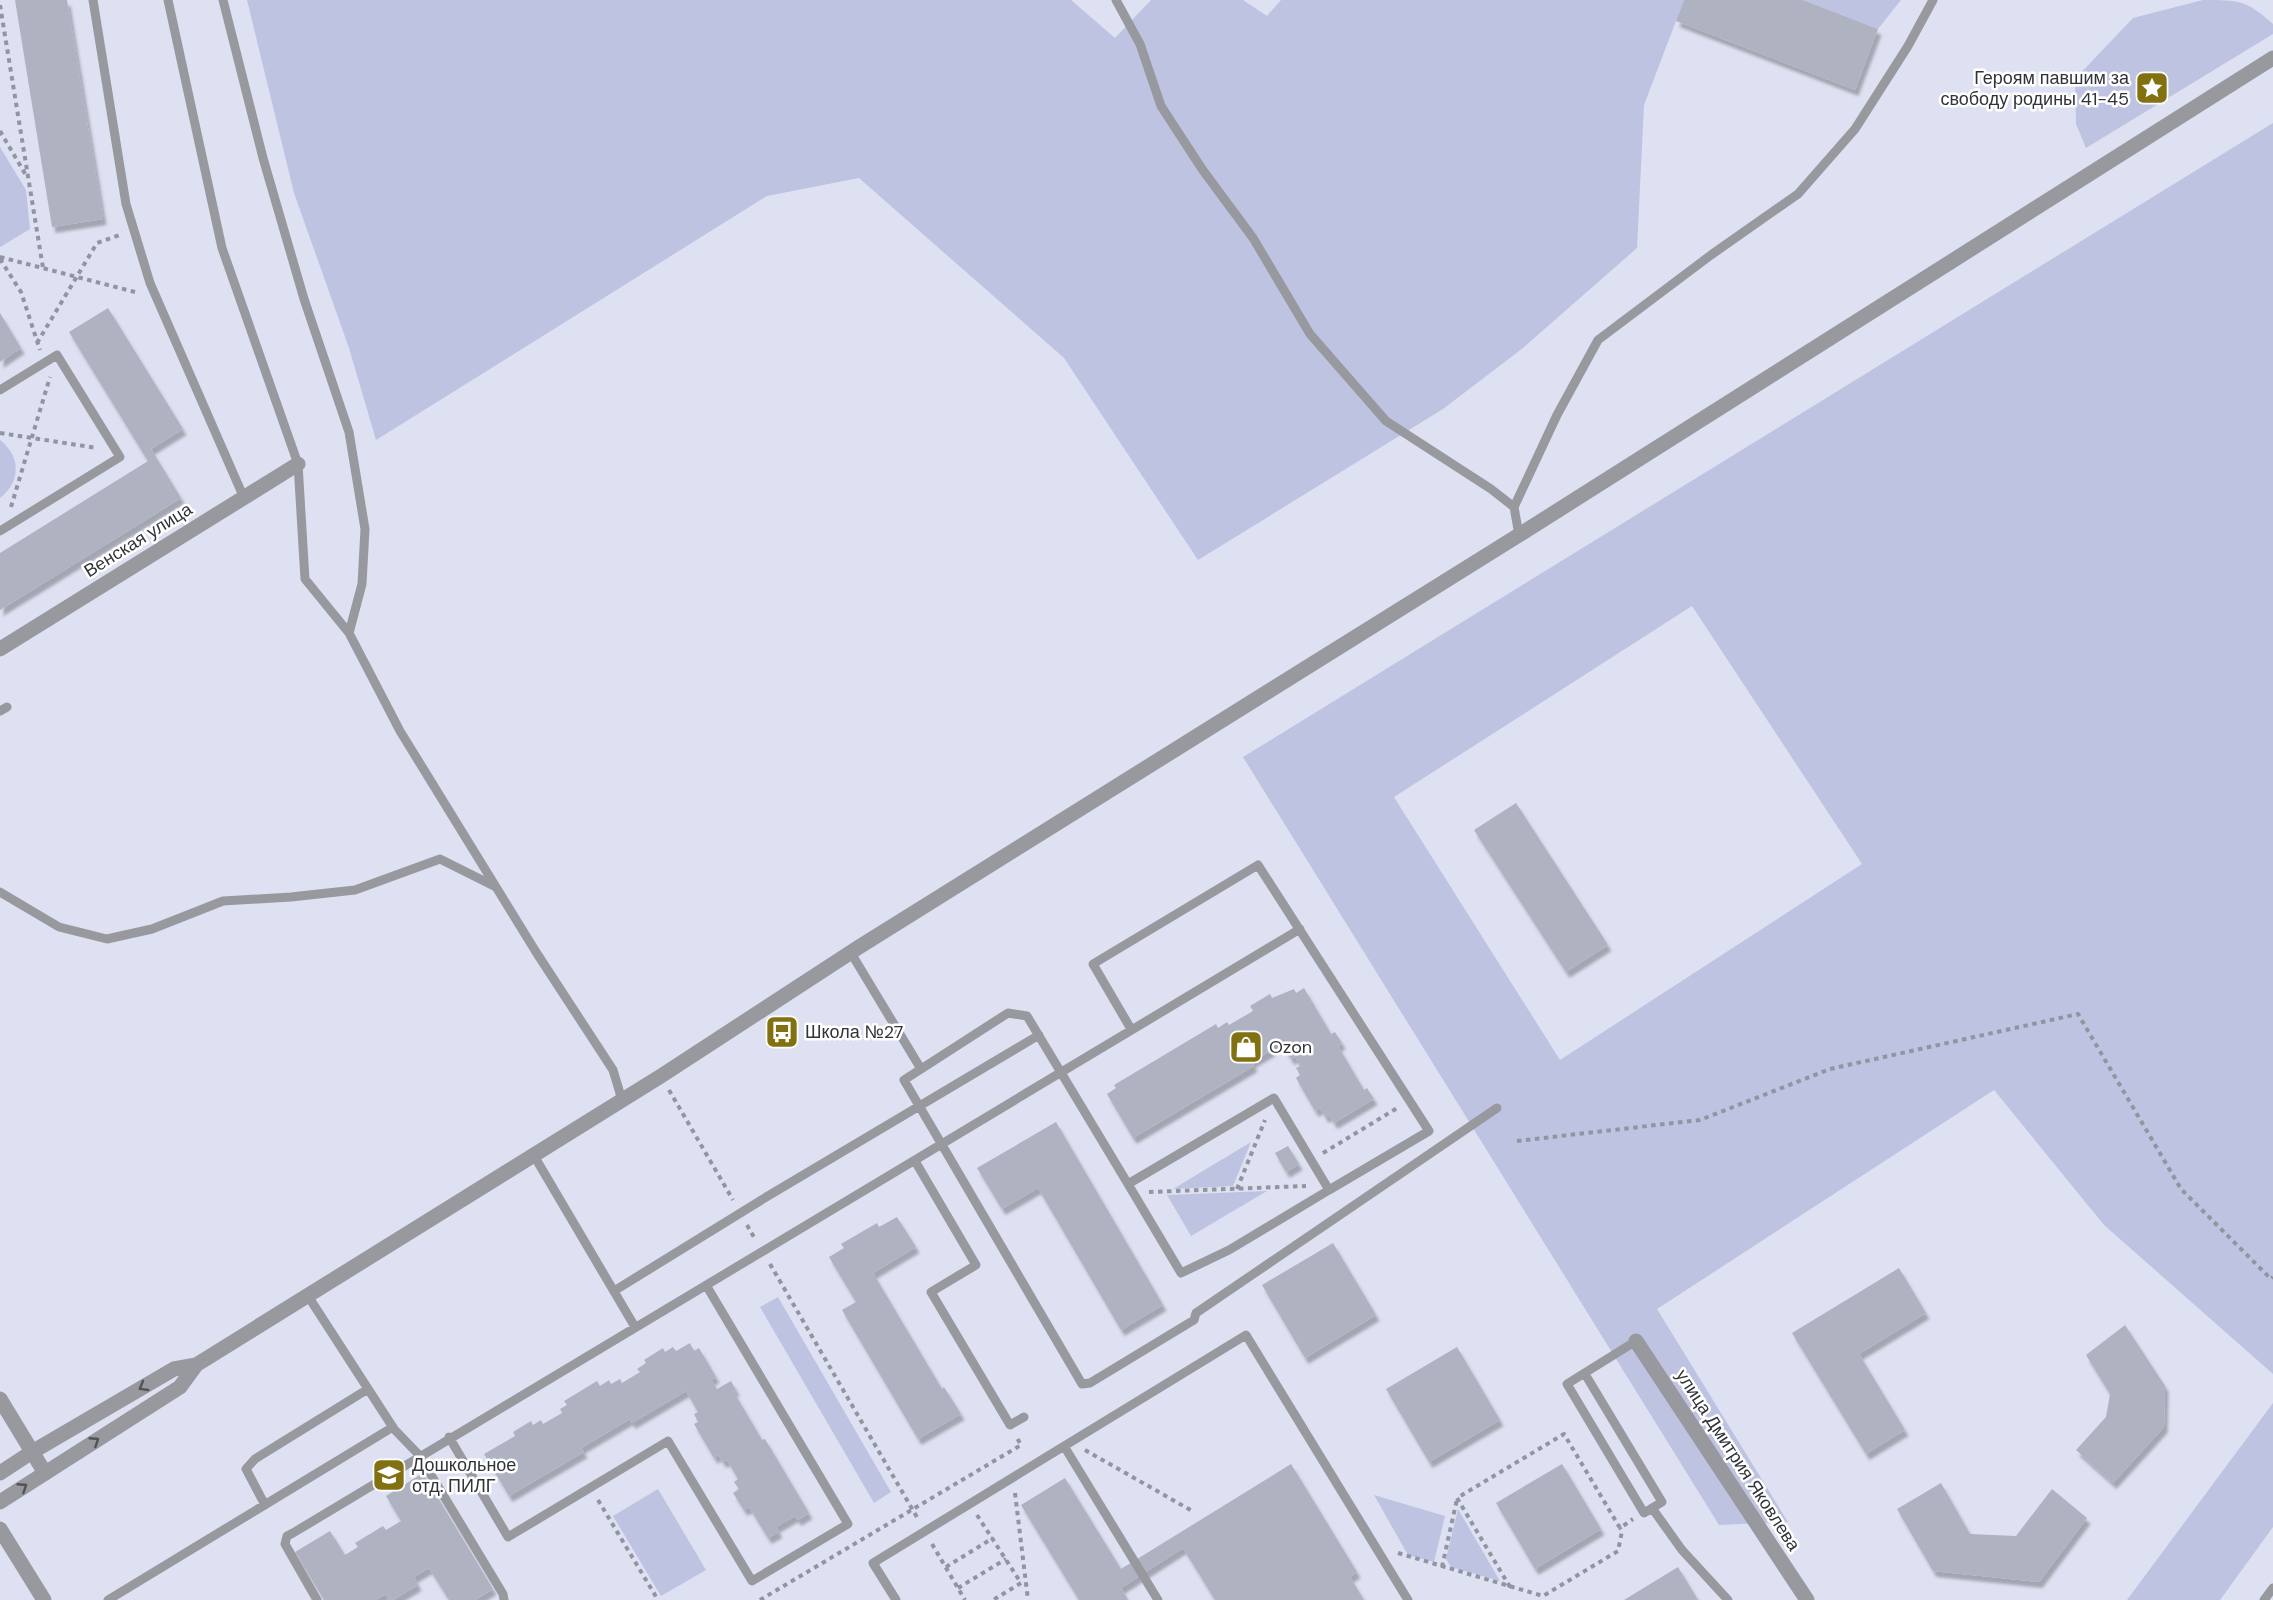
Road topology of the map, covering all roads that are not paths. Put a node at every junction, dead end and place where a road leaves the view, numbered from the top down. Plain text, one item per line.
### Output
1 (93, 0) edge
2 (168, 0) edge
3 (223, 0) edge
4 (1116, 0) edge
5 (1933, 0) edge
6 (2273, 58) edge
7 (0, 390) edge
8 (298, 464) junction
9 (244, 498) junction
10 (1514, 507) junction
11 (0, 531) edge
12 (1518, 535) junction
13 (349, 633) junction
14 (0, 649) edge
15 (496, 887) junction
16 (0, 892) edge
17 (1300, 929) junction
18 (851, 953) junction
19 (1131, 1029) junction
20 (1039, 1035) junction
21 (921, 1069) junction
22 (1061, 1071) junction
23 (622, 1100) junction
24 (920, 1106) junction
25 (1497, 1108) dead end
26 (942, 1145) junction
27 (533, 1154) junction
28 (915, 1161) junction
29 (1131, 1188) junction
30 (1327, 1188) junction
31 (706, 1285) junction
32 (614, 1291) junction
33 (308, 1296) junction
34 (635, 1327) junction
35 (1636, 1341) joint
36 (196, 1365) junction
37 (1585, 1374) junction
38 (368, 1389) junction
39 (0, 1399) edge
40 (1024, 1416) dead end
41 (393, 1427) junction
42 (449, 1437) junction
43 (1068, 1444) junction
44 (32, 1452) junction
45 (418, 1455) junction
46 (0, 1473) edge
47 (45, 1473) junction
48 (0, 1502) edge
49 (265, 1505) junction
50 (1648, 1510) junction
51 (0, 1529) edge
52 (2273, 1588) edge
53 (44, 1600) edge
54 (108, 1600) edge
55 (316, 1600) edge
56 (504, 1600) edge
57 (896, 1600) edge
58 (1158, 1600) edge
59 (1408, 1600) edge
60 (1728, 1600) edge
61 (1807, 1600) edge
62 (2264, 1600) edge

1 - 9 lane
2 - 8 lane
3 - 13 lane
4 - 10 lane
5 - 10 lane
6 - 12 street
7 - 11 lane
8 - 9 street, Венская улица
8 - 13 lane
9 - 14 street, Венская улица
10 - 12 lane
12 - 18 street
13 - 15 lane
15 - 16 lane
15 - 23 lane
17 - 19 lane
17 - 19 lane
17 - 30 lane
18 - 21 lane
18 - 23 street
19 - 22 lane
20 - 21 lane
20 - 22 lane
20 - 24 lane
21 - 24 lane
22 - 26 lane
22 - 29 lane
23 - 27 street
24 - 26 lane
24 - 32 lane
25 - 26 lane
26 - 28 lane
27 - 32 lane
27 - 33 street
28 - 31 lane
28 - 40 lane
29 - 30 lane
29 - 30 lane
31 - 34 lane
31 - 42 lane
32 - 34 lane
33 - 36 street
33 - 38 lane
34 - 42 lane
35 - 37 lane
35 - 61 street, улица Дмитрия Яковлева
36 -> 44 street
47 -> 36 street
37 - 50 lane
37 - 50 lane
38 - 41 lane
38 - 49 lane
39 - 44 street
41 - 45 lane
41 - 49 lane
42 - 45 lane
43 - 57 lane
43 - 58 lane
43 - 59 lane
44 - 46 street
44 - 47 street
45 - 55 lane
45 - 56 lane
48 -> 47 street
49 - 54 lane
50 - 60 lane
51 - 53 street
52 - 62 lane

